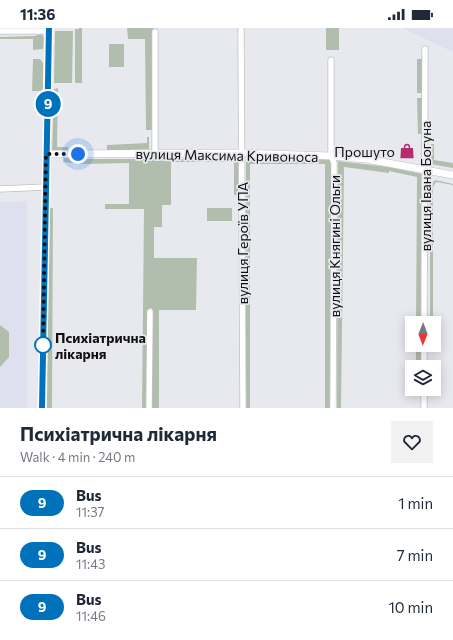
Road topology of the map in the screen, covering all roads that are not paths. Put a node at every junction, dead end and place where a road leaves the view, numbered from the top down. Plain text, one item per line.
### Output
1 (49, 29) edge
2 (241, 30) dead end
3 (0, 31) edge
4 (156, 32) dead end
5 (425, 49) dead end
6 (331, 60) dead end
7 (155, 153) junction
8 (242, 153) junction
9 (46, 154) junction
10 (331, 156) junction
11 (425, 169) junction
12 (453, 175) edge
13 (46, 187) junction
14 (0, 189) edge
15 (150, 312) dead end
16 (424, 316) edge
17 (424, 396) edge
18 (42, 408) edge
19 (149, 408) edge
20 (243, 408) edge
21 (333, 408) edge
22 (424, 408) edge

1 - 3 street
1 - 9 street
2 - 8 street, вулиця Героїв УПА
4 - 7 street
5 - 11 street, вулиця Івана Богуна
6 - 10 street, вулиця Княгині Ольги
7 - 8 street, вулиця Максима Кривоноса
7 - 9 street, вулиця Максима Кривоноса
8 - 10 street, вулиця Максима Кривоноса
8 - 20 street, вулиця Героїв УПА
9 - 13 street
10 - 11 street, вулиця Максима Кривоноса
10 - 21 street, вулиця Княгині Ольги
11 - 12 street, вулиця Максима Кривоноса
11 - 16 street, вулиця Івана Богуна
13 - 14 street
13 - 18 street
15 - 19 street
17 - 22 street

